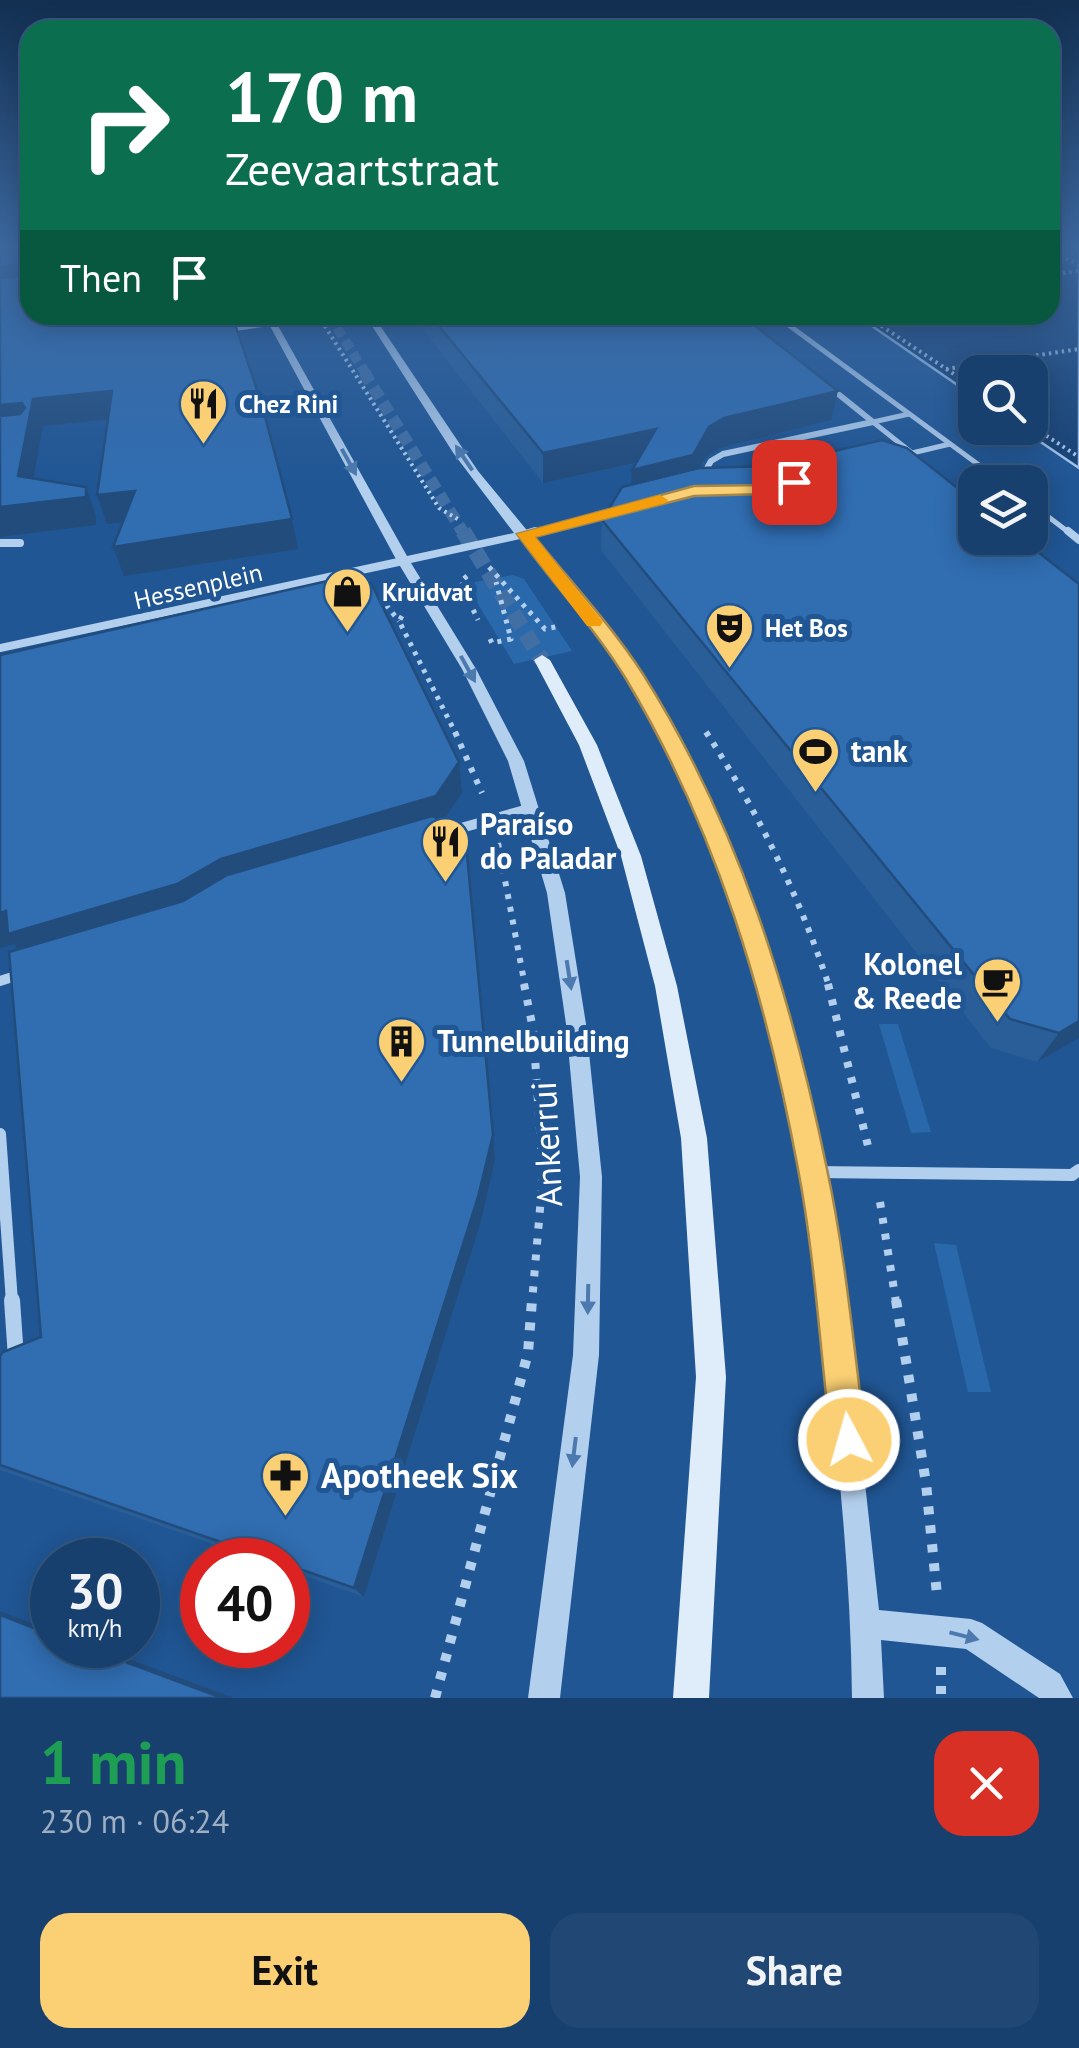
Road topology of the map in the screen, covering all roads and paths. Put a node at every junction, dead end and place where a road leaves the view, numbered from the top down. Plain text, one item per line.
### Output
1 (244, 325) edge
2 (273, 325) edge
3 (324, 325) edge
4 (376, 325) edge
5 (789, 325) edge
6 (881, 325) edge
7 (220, 331) edge
8 (1079, 349) edge
9 (946, 370) junction
10 (813, 374) edge
11 (958, 377) edge
12 (910, 414) junction
13 (873, 422) junction
14 (1048, 436) edge
15 (950, 444) junction
16 (912, 453) junction
17 (1077, 454) edge
18 (898, 456) edge
19 (924, 463) edge
20 (979, 465) edge
21 (694, 491) edge
22 (628, 508) edge
23 (442, 513) dead end
24 (1048, 517) edge
25 (525, 534) junction
26 (1079, 540) edge
27 (20, 543) dead end
28 (0, 544) edge
29 (404, 561) junction
30 (471, 572) dead end
31 (420, 584) junction
32 (555, 627) dead end
33 (0, 648) edge
34 (542, 660) tunnel mouth
35 (533, 808) junction
36 (492, 819) junction
37 (424, 839) edge
38 (35, 970) edge
39 (0, 981) edge
40 (0, 1134) edge
41 (1079, 1170) edge
42 (814, 1172) junction
43 (17, 1370) edge
44 (868, 1624) junction
45 (435, 1698) edge
46 (544, 1698) edge
47 (691, 1698) edge
48 (868, 1698) edge
49 (1057, 1698) edge

1 - 7 street
2 -> 29 street, Ankerrui
3 - 23 path
25 -> 4 street
5 - 12 street
6 - 9 path
8 - 9 path
9 - 11 path
10 - 13 street
12 - 13 street
12 - 15 street
13 - 16 street
13 - 21 street
14 - 17 path
15 - 16 street
15 - 20 street
16 - 18 street
16 - 19 street
22 - 25 street
24 - 26 street
25 - 29 street
25 - 42 street
27 - 28 street
29 - 31 street, Ankerrui
29 - 33 street, Hessenplein
30 - 32 path
31 -> 35 street, Ankerrui
31 - 36 path
34 - 47 main road
35 - 36 street
35 -> 46 street, Ankerrui
36 - 37 street
36 - 45 path
38 - 39 street
40 - 43 street
41 - 42 street
42 - 44 street
44 - 48 street
44 -> 49 street

